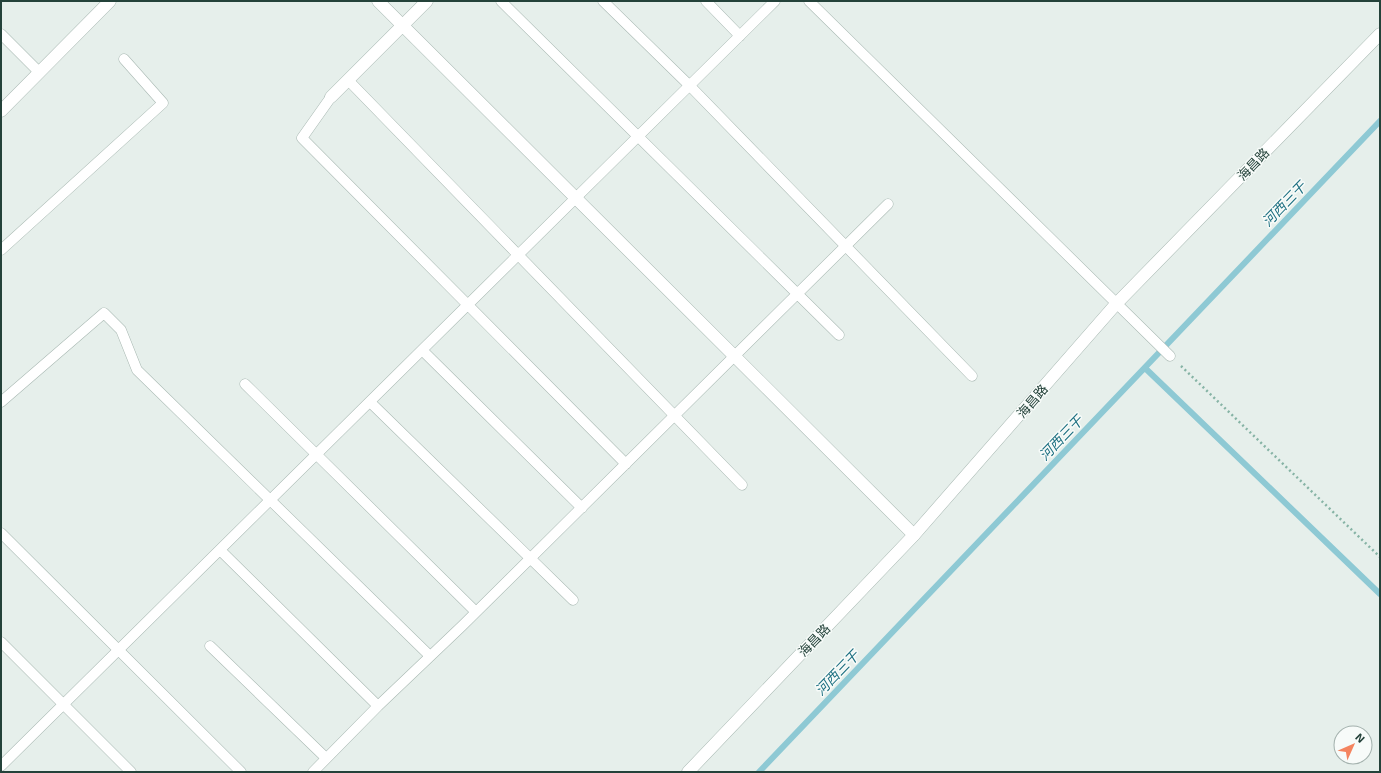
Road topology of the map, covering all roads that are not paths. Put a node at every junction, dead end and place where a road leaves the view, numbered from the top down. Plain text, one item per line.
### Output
1 (110, 1) edge
2 (378, 1) edge
3 (427, 1) edge
4 (501, 1) edge
5 (603, 1) edge
6 (706, 1) edge
7 (775, 1) edge
8 (809, 1) edge
9 (403, 25) junction
10 (1, 34) edge
11 (1380, 34) edge
12 (740, 36) junction
13 (124, 59) dead end
14 (39, 72) junction
15 (348, 80) junction
16 (690, 86) junction
17 (331, 97) joint
18 (1, 111) edge
19 (638, 137) junction
20 (576, 199) junction
21 (888, 204) dead end
22 (845, 246) junction
23 (1, 250) edge
24 (519, 255) junction
25 (797, 294) junction
26 (1116, 304) junction
27 (469, 305) junction
28 (839, 335) dead end
29 (423, 351) junction
30 (734, 356) junction
31 (1170, 356) road end
32 (972, 376) dead end
33 (245, 384) dead end
34 (1, 402) edge
35 (370, 402) junction
36 (675, 416) junction
37 (317, 455) junction
38 (626, 464) junction
39 (742, 485) dead end
40 (271, 501) junction
41 (582, 508) junction
42 (1, 533) edge
43 (914, 535) junction
44 (220, 550) junction
45 (530, 558) junction
46 (573, 600) dead end
47 (476, 612) junction
48 (1, 642) edge
49 (210, 646) dead end
50 (119, 650) junction
51 (430, 656) junction
52 (64, 705) junction
53 (378, 706) junction
54 (326, 758) junction
55 (1, 766) edge
56 (131, 772) edge
57 (241, 772) edge
58 (313, 772) edge
59 (688, 772) edge

1 - 14 street
2 - 9 street
3 - 9 street
4 - 19 lane
5 - 16 lane
6 - 12 lane
7 - 12 lane
8 - 26 lane
9 - 15 street
9 - 20 street
10 - 14 lane
11 - 26 street, 海昌路
12 - 16 lane
13 - 23 lane
14 - 18 street
15 - 17 street
15 - 24 lane
16 - 19 lane
16 - 22 lane
17 - 27 lane
19 - 20 lane
19 - 25 lane
20 - 24 lane
20 - 30 street
21 - 22 lane
22 - 25 lane
22 - 32 lane
24 - 27 lane
24 - 36 lane
25 - 28 lane
25 - 30 lane
26 - 31 lane
26 - 43 street, 海昌路
27 - 29 lane
27 - 38 lane
29 - 35 lane
29 - 41 lane
30 - 36 lane
30 - 43 street
33 - 37 lane
34 - 40 lane
35 - 37 lane
35 - 45 lane
36 - 38 lane
36 - 39 lane
37 - 40 lane
37 - 47 lane
38 - 41 lane
40 - 44 lane
40 - 51 lane
41 - 45 lane
42 - 50 lane
43 - 59 street, 海昌路
44 - 50 lane
44 - 53 lane
45 - 46 lane
45 - 47 lane
47 - 51 lane
48 - 52 lane
49 - 54 lane
50 - 52 lane
50 - 57 lane
51 - 53 lane
52 - 55 lane
52 - 56 lane
53 - 54 lane
54 - 58 lane

